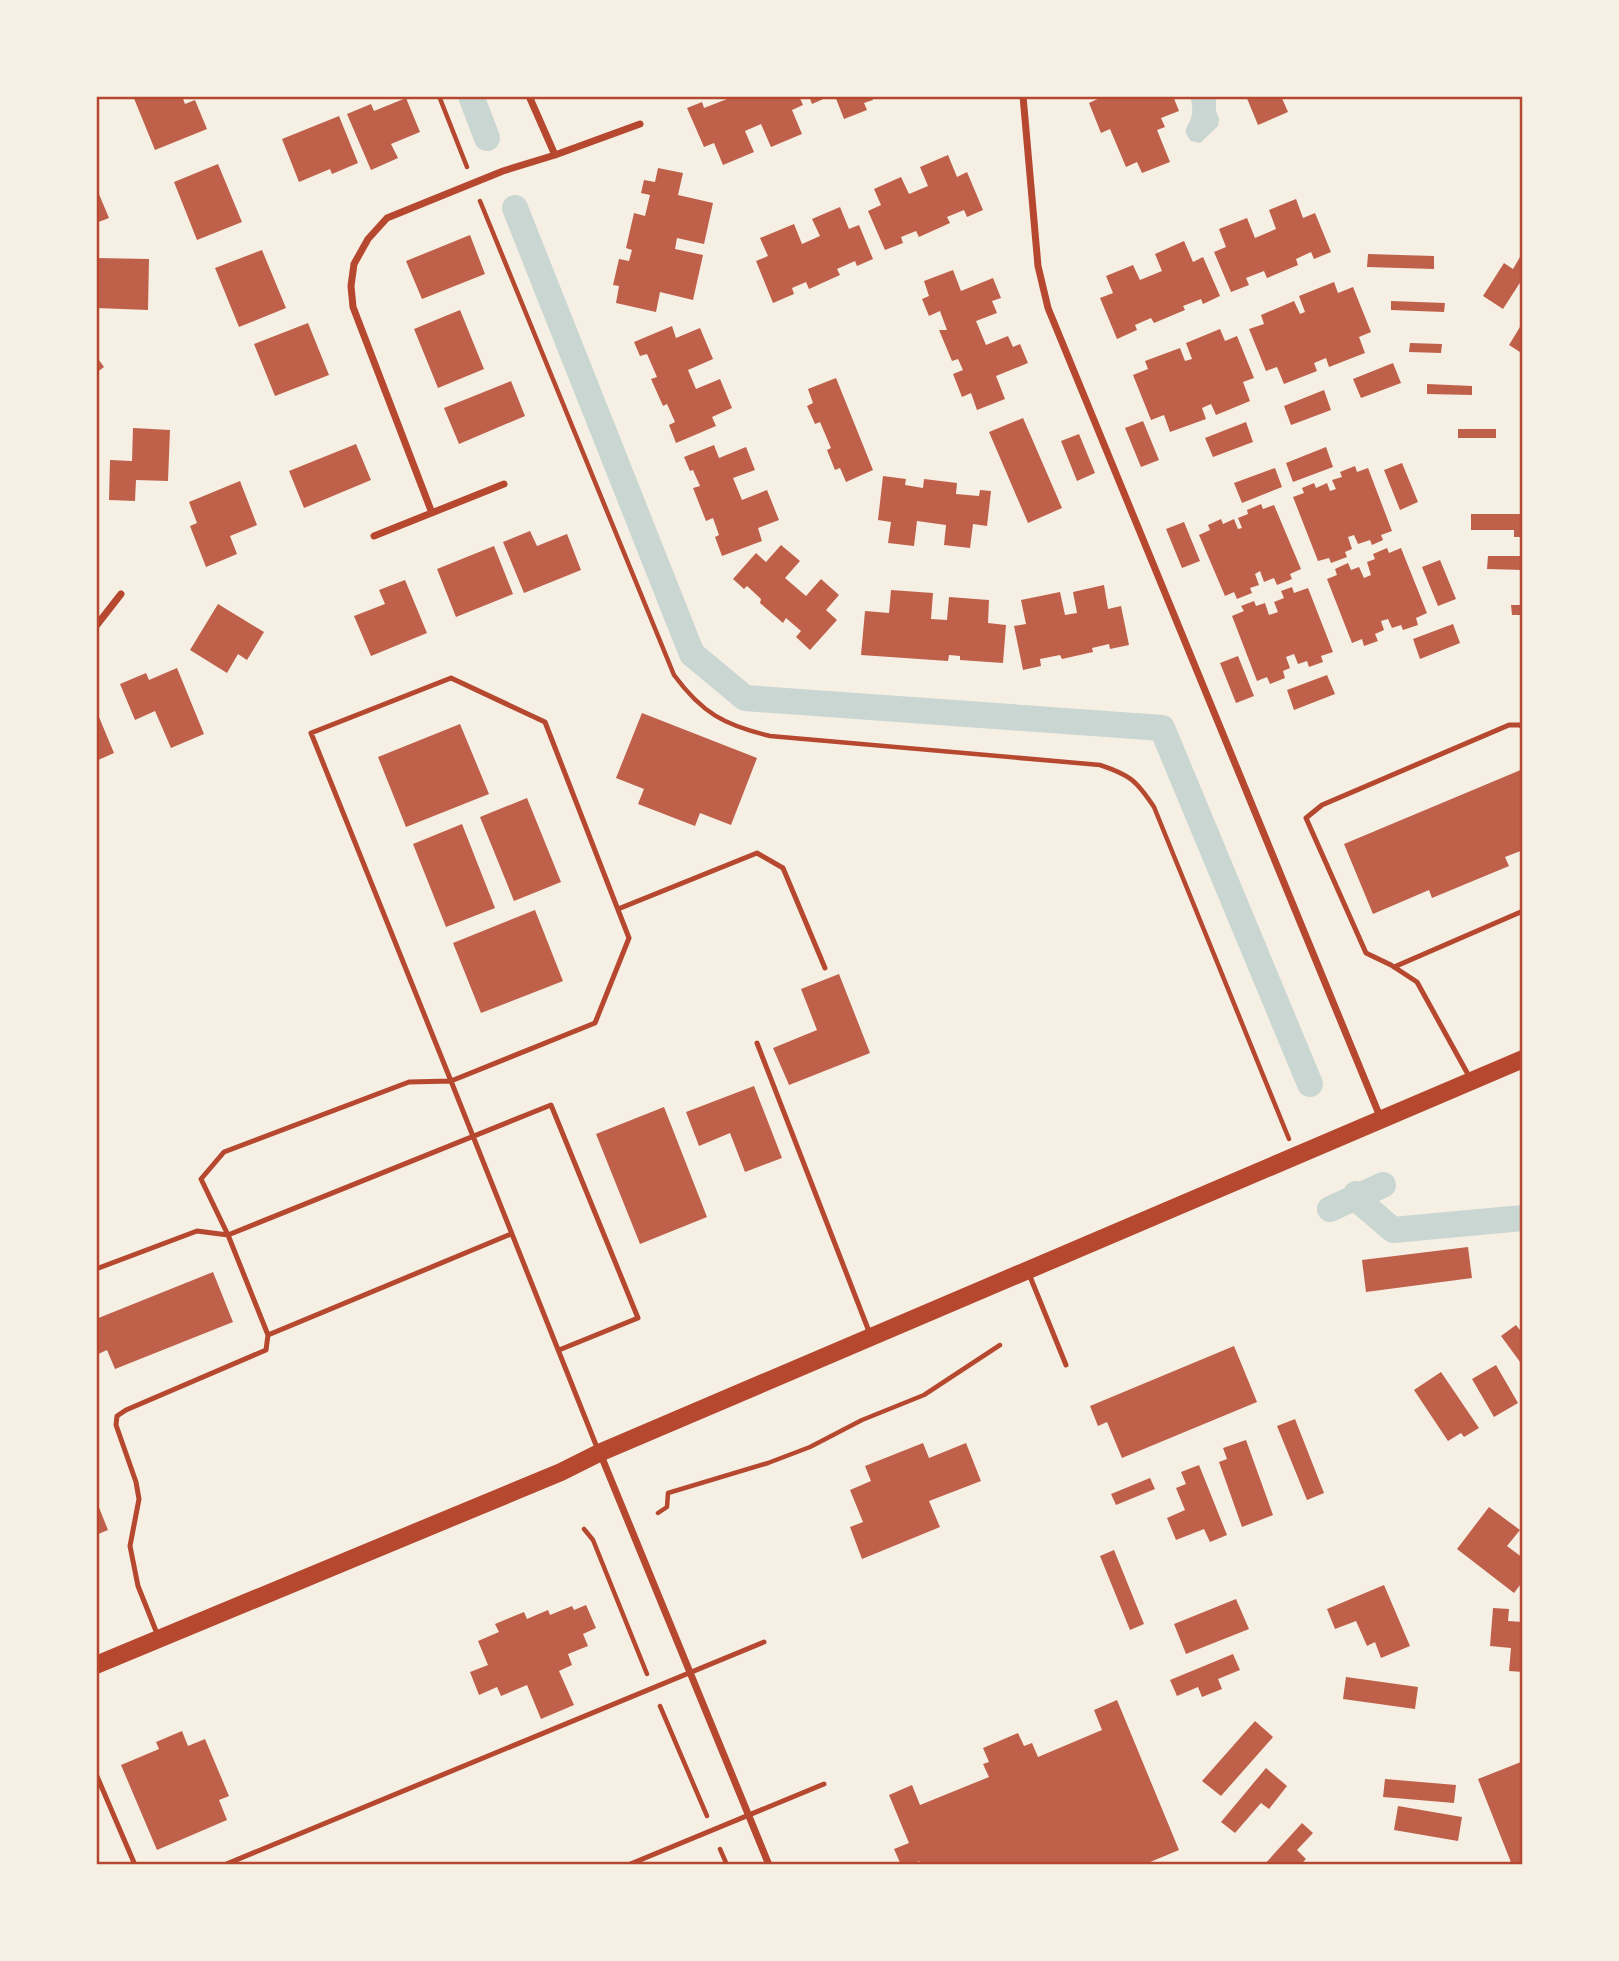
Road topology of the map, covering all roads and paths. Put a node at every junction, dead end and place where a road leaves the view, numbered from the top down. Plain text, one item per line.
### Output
1 (439, 96) edge
2 (529, 96) edge
3 (1023, 96) edge
4 (640, 124) dead end
5 (555, 155) junction
6 (467, 167) dead end
7 (480, 201) dead end
8 (504, 484) dead end
9 (432, 513) junction
10 (374, 536) dead end
11 (121, 594) dead end
12 (96, 626) edge
13 (1523, 728) edge
14 (618, 909) junction
15 (1523, 911) edge
16 (1394, 967) junction
17 (825, 968) dead end
18 (757, 1043) dead end
19 (1523, 1059) edge
20 (1471, 1081) junction
21 (451, 1082) junction
22 (1381, 1120) junction
23 (473, 1137) junction
24 (1296, 1156) junction
25 (511, 1234) junction
26 (228, 1235) junction
27 (96, 1269) edge
28 (1027, 1270) junction
29 (268, 1335) junction
30 (871, 1337) junction
31 (1000, 1345) dead end
32 (559, 1350) junction
33 (1066, 1365) dead end
34 (600, 1452) junction
35 (658, 1513) dead end
36 (584, 1529) dead end
37 (159, 1639) junction
38 (764, 1642) dead end
39 (96, 1665) edge
40 (690, 1672) junction
41 (649, 1678) dead end
42 (660, 1706) dead end
43 (96, 1774) edge
44 (824, 1784) dead end
45 (749, 1814) junction
46 (709, 1820) dead end
47 (720, 1849) dead end
48 (135, 1865) edge
49 (224, 1865) edge
50 (628, 1865) edge
51 (727, 1865) edge
52 (769, 1865) edge

1 - 6 path
2 - 5 street
3 - 22 street
4 - 5 street
5 - 9 street
7 - 24 path
8 - 9 street
9 - 10 street
11 - 12 street
13 - 16 lane
14 - 17 lane
14 - 21 lane
14 - 21 lane
15 - 16 lane
16 - 20 lane
18 - 30 lane
19 - 20 main road
20 - 22 main road
21 - 23 lane
21 - 26 lane
22 - 24 main road
23 - 25 lane
23 - 26 lane
23 - 32 lane
24 - 28 main road
25 - 29 lane
25 - 32 lane
26 - 27 lane
26 - 29 lane
28 - 30 main road
28 - 33 lane
29 - 37 lane
30 - 34 main road
31 - 35 path
32 - 34 lane
34 - 37 main road
34 - 40 street
36 - 41 path
37 - 39 main road
38 - 40 lane
40 - 45 street
40 - 49 lane
42 - 46 path
43 - 48 lane
44 - 45 lane
45 - 50 lane
45 - 52 street
47 - 51 path

